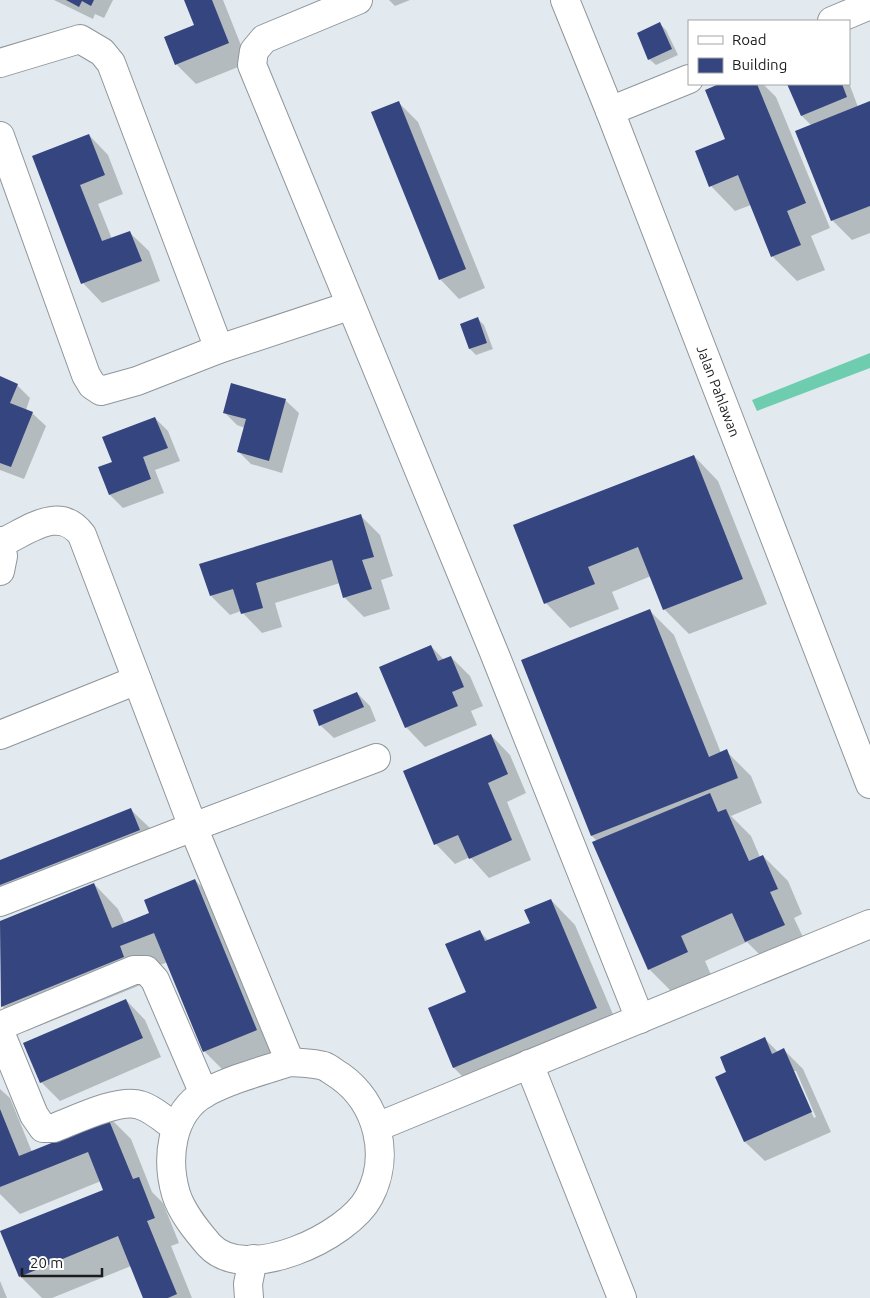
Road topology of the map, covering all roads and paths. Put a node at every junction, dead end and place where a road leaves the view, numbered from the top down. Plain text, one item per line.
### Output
1 (358, 0) edge
2 (565, 0) edge
3 (870, 4) edge
4 (834, 20) edge
5 (0, 63) edge
6 (688, 79) edge
7 (610, 111) junction
8 (0, 136) edge
9 (349, 306) junction
10 (219, 349) junction
11 (0, 542) edge
12 (0, 571) edge
13 (137, 680) junction
14 (0, 735) edge
15 (376, 758) dead end
16 (870, 784) edge
17 (193, 827) junction
18 (0, 902) edge
19 (870, 924) edge
20 (640, 1019) junction
21 (0, 1026) edge
22 (0, 1032) edge
23 (290, 1062) junction
24 (529, 1064) junction
25 (204, 1094) junction
26 (378, 1127) junction
27 (176, 1128) junction
28 (254, 1259) junction
29 (249, 1298) edge
30 (621, 1298) edge

1 - 9 street
2 - 7 street, Jalan Pahlawan
3 - 4 street
5 - 10 street
6 - 7 street
7 - 16 street, Jalan Pahlawan
8 - 10 street
9 - 10 street
9 - 20 street
11 - 12 street
11 - 13 street
13 - 14 street
13 - 17 street
15 - 17 street
17 - 18 street
17 - 23 street
19 - 20 street
20 - 24 street
21 - 25 street
22 - 27 street
23 - 25 street
23 - 26 street
24 - 26 street
24 - 30 street
25 - 27 street
26 - 28 street
27 - 28 street
28 - 29 street

